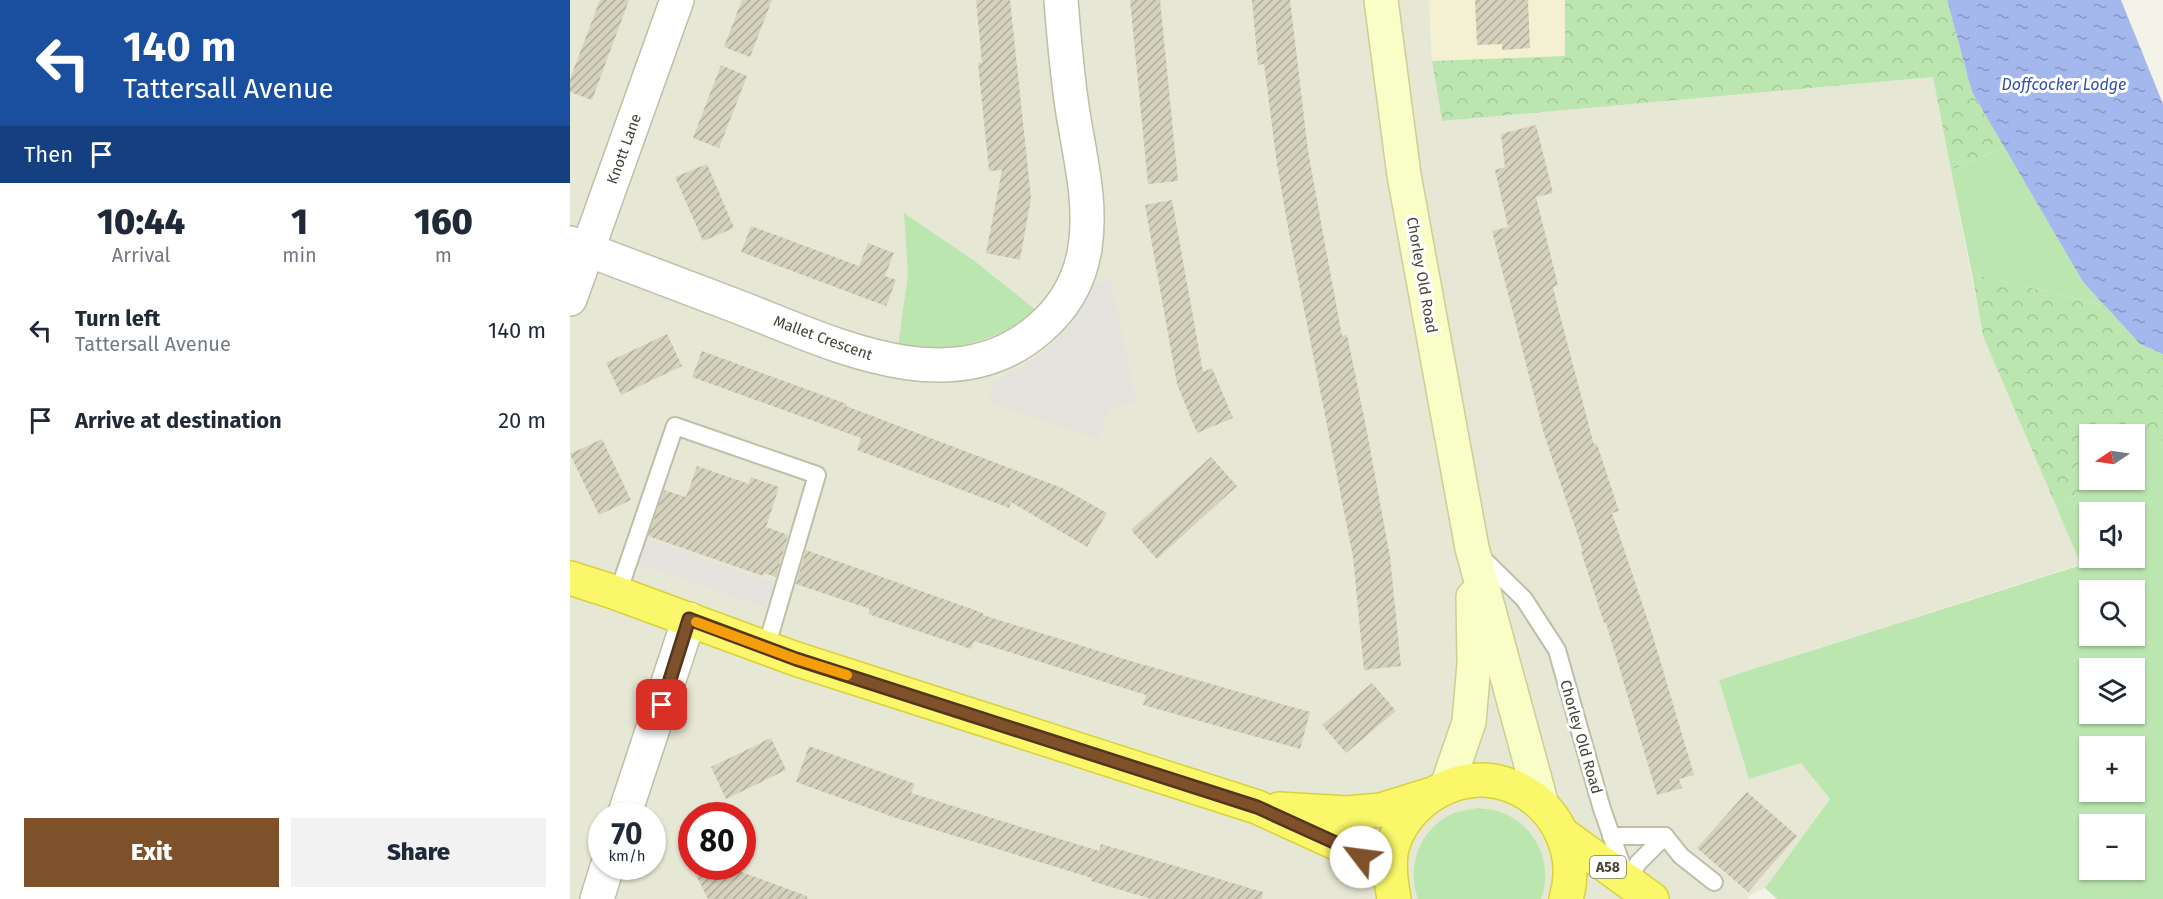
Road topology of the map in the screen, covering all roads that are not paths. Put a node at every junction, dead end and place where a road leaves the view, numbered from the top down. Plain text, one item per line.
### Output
1 (676, 0) edge
2 (1061, 0) edge
3 (1382, 0) edge
4 (579, 246) edge
5 (570, 298) edge
6 (1472, 548) junction
7 (570, 578) edge
8 (618, 593) junction
9 (689, 619) junction
10 (766, 648) junction
11 (1440, 790) junction
12 (629, 802) edge
13 (1542, 804) junction
14 (1257, 807) junction
15 (1564, 835) junction
16 (1611, 836) junction
17 (1665, 836) junction
18 (603, 880) edge
19 (1714, 882) dead end
20 (1392, 887) edge
21 (1640, 890) edge
22 (597, 899) edge
23 (1566, 899) edge

1 - 4 street, Knott Lane
2 - 4 street, Mallet Crescent
3 - 6 main road, Chorley Old Road
4 - 5 street, Knott Lane
6 - 11 main road, Chorley Old Road
6 - 13 main road, Chorley Old Road
6 - 16 lane, Chorley Old Road
7 - 8 highway, A58
8 - 9 highway, A58
8 - 10 lane
9 - 10 highway, A58
9 - 12 street
10 - 14 highway, A58
11 - 13 highway, Chorley Old Road / A58
11 - 14 highway, A58
11 - 20 highway, Chorley Old Road / A58
13 - 15 highway, Chorley Old Road / A58
14 - 20 highway, A58
15 - 21 highway, A58
15 - 23 highway, Chorley Old Road / A58
16 - 17 lane
16 - 21 lane, Chorley Old Road
17 - 19 lane
17 - 21 lane
18 - 22 street

